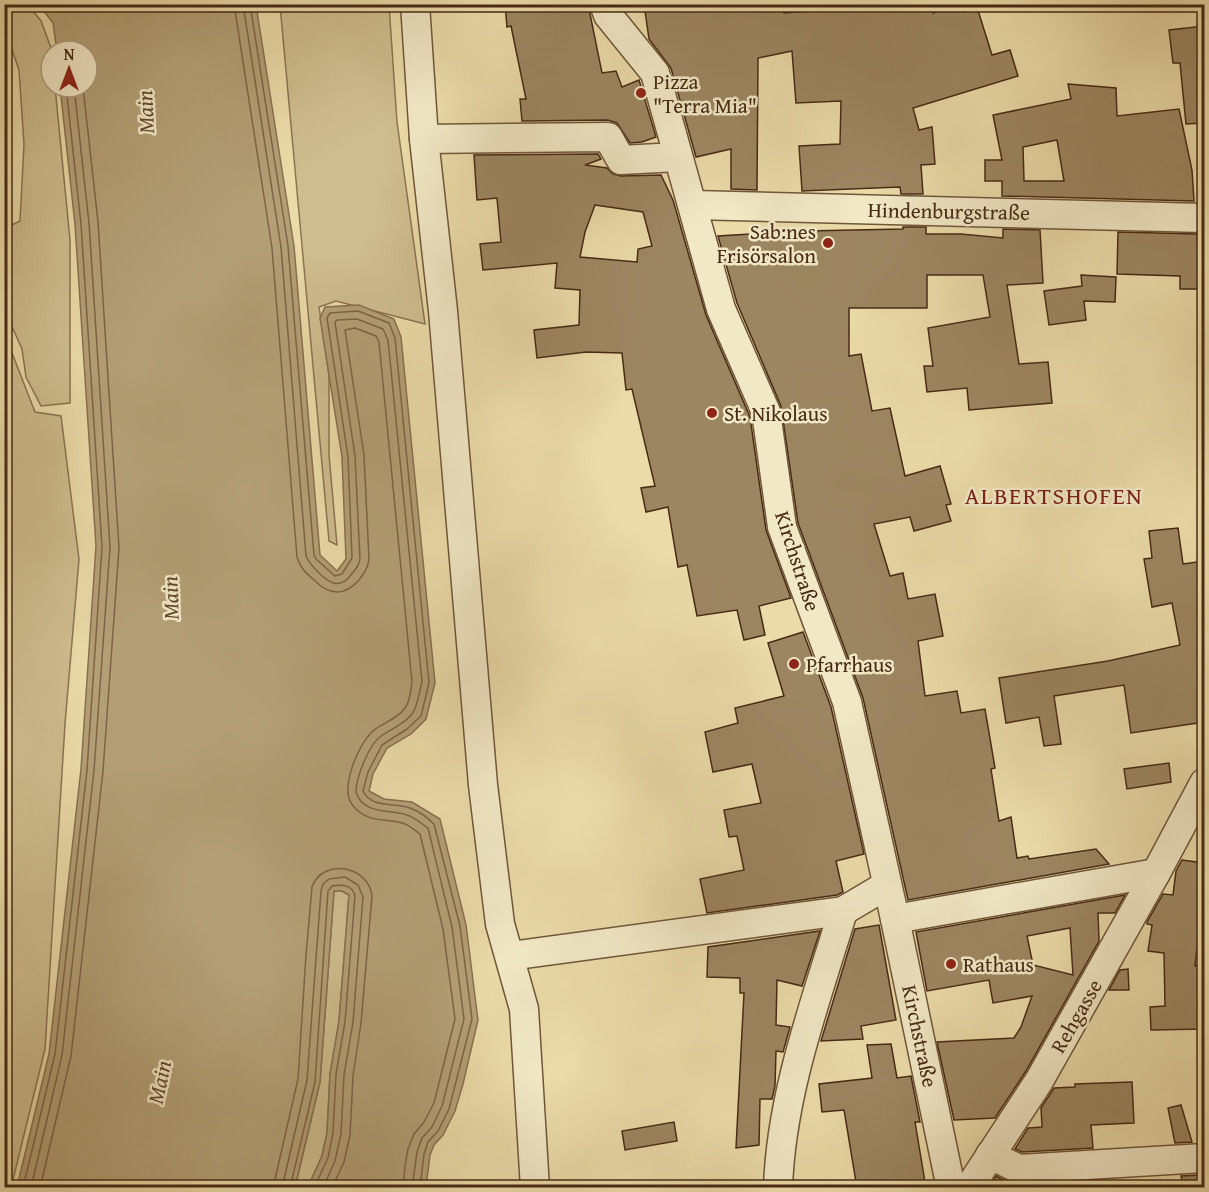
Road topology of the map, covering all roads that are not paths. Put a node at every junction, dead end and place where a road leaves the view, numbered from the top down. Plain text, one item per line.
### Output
1 (415, 4) edge
2 (604, 4) edge
3 (424, 139) junction
4 (678, 157) junction
5 (693, 205) junction
6 (1204, 218) edge
7 (1204, 783) edge
8 (1156, 873) junction
9 (887, 885) junction
10 (843, 911) junction
11 (895, 919) junction
12 (510, 956) junction
13 (990, 1155) junction
14 (1204, 1158) edge
15 (535, 1188) edge
16 (778, 1188) edge
17 (951, 1188) edge
18 (969, 1188) edge

1 - 3 street
2 - 4 street, Kirchstraße
3 - 4 street
3 - 12 street
4 - 5 street, Kirchstraße
5 - 6 street, Hindenburgstraße
5 - 9 street, Kirchstraße
7 - 8 street, Rehgasse
8 - 11 street
8 - 13 street, Rehgasse
9 - 10 street
9 - 11 street, Kirchstraße
10 - 12 street
10 - 16 street
11 - 17 street, Kirchstraße
12 - 15 street
13 - 14 street
13 - 18 street, Rehgasse

